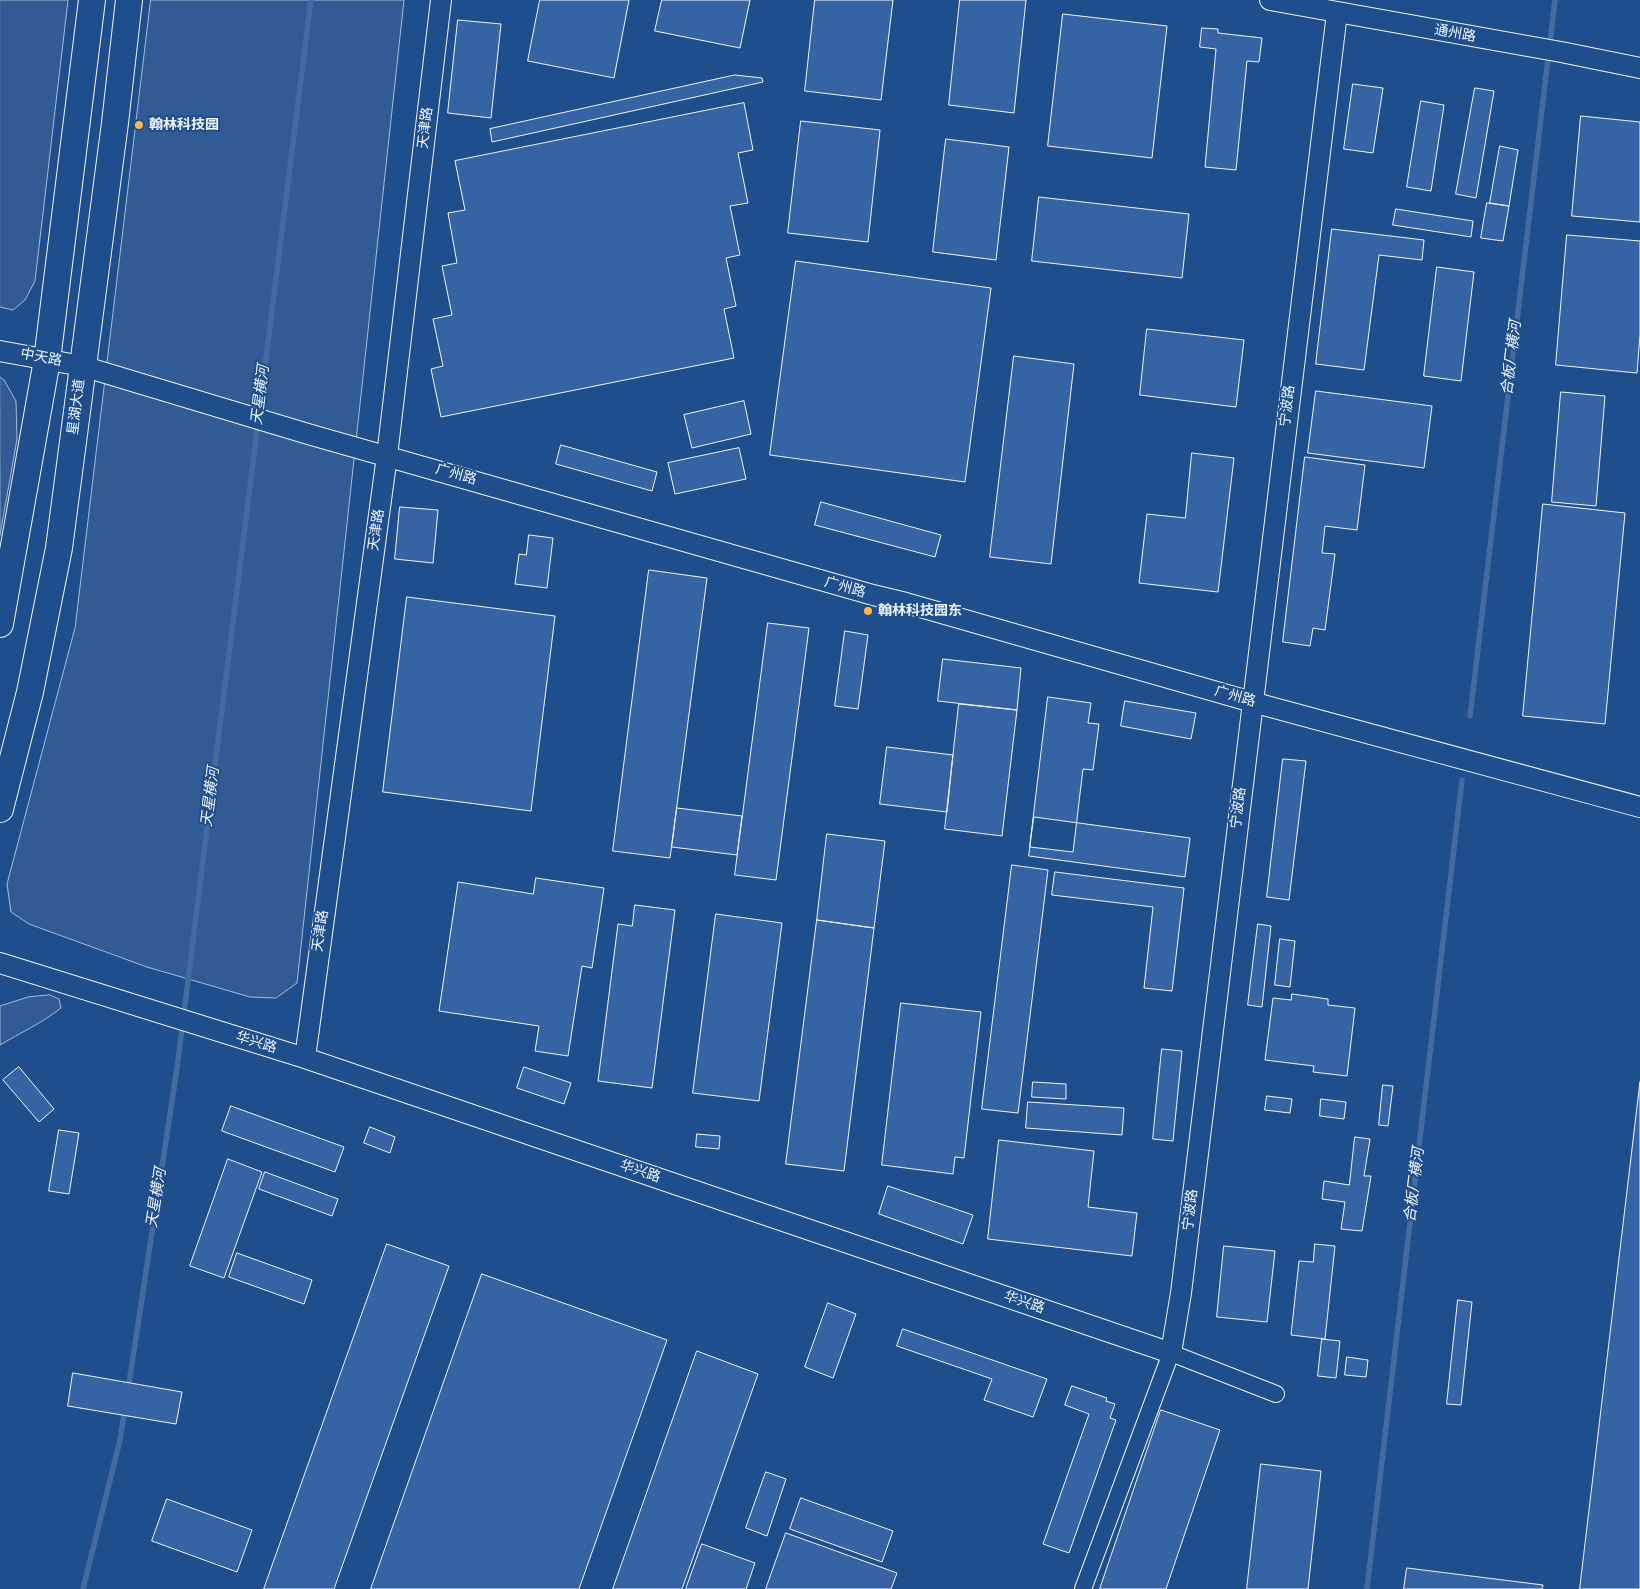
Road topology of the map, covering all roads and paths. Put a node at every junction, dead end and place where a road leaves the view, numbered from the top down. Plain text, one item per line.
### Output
1 (92, 0) edge
2 (129, 0) edge
3 (441, 0) edge
4 (1270, 0) edge
5 (1336, 13) junction
6 (1640, 68) edge
7 (0, 351) edge
8 (48, 360) junction
9 (82, 366) junction
10 (387, 456) junction
11 (0, 624) edge
12 (1252, 702) junction
13 (1640, 807) edge
14 (0, 809) edge
15 (0, 963) edge
16 (305, 1058) junction
17 (1171, 1353) junction
18 (1276, 1394) dead end
19 (1083, 1589) edge

1 - 8 main road
2 - 9 main road, 星湖大道
3 - 10 street, 天津路
4 - 5 street, 通州路
5 - 6 street, 通州路
5 - 12 street, 宁波路
7 - 8 street, 中天路
8 - 9 street, 中天路
8 - 11 main road
9 - 10 street, 广州路
9 - 14 main road, 星湖大道
10 - 12 street, 广州路
10 - 16 street, 天津路
12 - 13 street, 广州路
12 - 17 street, 宁波路
15 - 16 street, 华兴路
16 - 17 street, 华兴路
17 - 18 street, 华兴路
17 - 19 street, 宁波路

